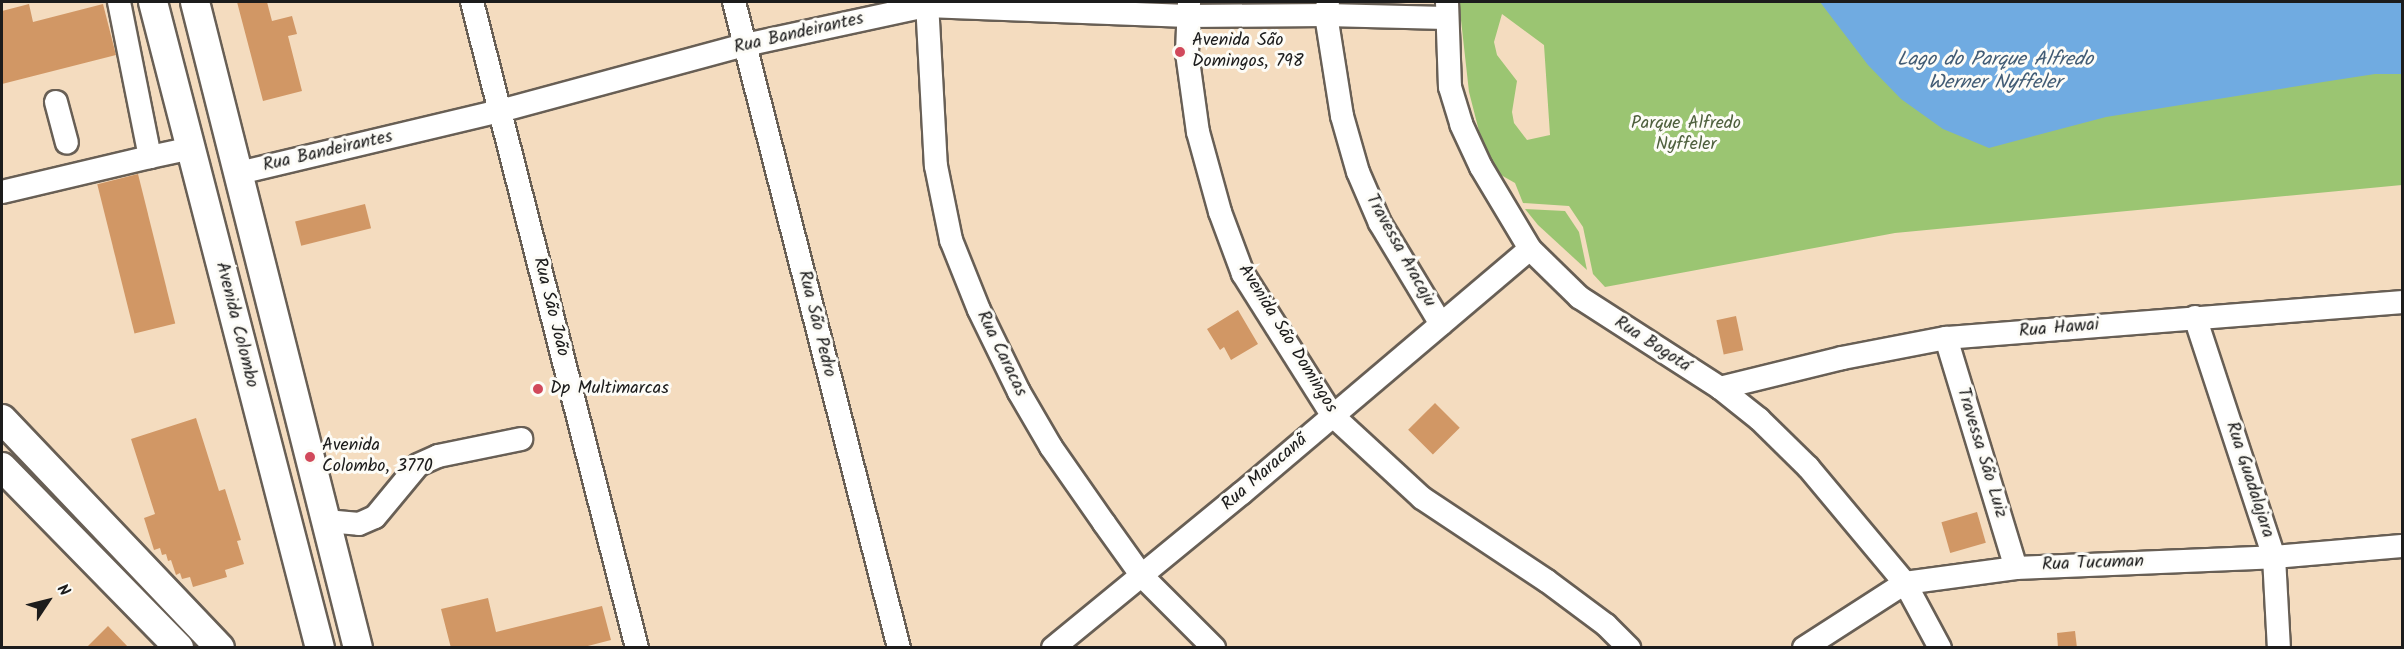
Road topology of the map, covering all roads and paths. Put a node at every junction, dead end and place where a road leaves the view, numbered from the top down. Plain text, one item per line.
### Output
1 (119, 2) edge
2 (153, 2) edge
3 (195, 2) edge
4 (472, 2) edge
5 (734, 2) edge
6 (927, 4) edge
7 (1327, 8) edge
8 (879, 9) edge
9 (1188, 9) edge
10 (1446, 10) edge
11 (745, 45) junction
12 (56, 102) dead end
13 (500, 111) junction
14 (67, 143) dead end
15 (192, 148) junction
16 (150, 157) junction
17 (239, 173) junction
18 (2, 192) edge
19 (1530, 249) junction
20 (2403, 302) edge
21 (2195, 317) junction
22 (1440, 324) junction
23 (1946, 338) junction
24 (1720, 388) junction
25 (1332, 415) junction
26 (2, 418) edge
27 (521, 439) dead end
28 (44, 461) junction
29 (275, 475) junction
30 (10, 476) edge
31 (326, 521) junction
32 (2403, 546) edge
33 (2274, 556) junction
34 (2016, 568) junction
35 (1142, 576) junction
36 (1905, 583) junction
37 (179, 648) edge
38 (220, 648) edge
39 (320, 648) edge
40 (358, 648) edge
41 (637, 648) edge
42 (899, 648) edge
43 (1053, 648) edge
44 (1214, 648) edge
45 (1629, 648) edge
46 (1804, 648) edge
47 (1940, 648) edge
48 (2279, 648) edge

1 - 16 street
2 - 15 main road, Avenida Colombo
3 - 17 main road
4 - 13 street, Rua São João
5 - 11 street, Rua São Pedro
6 - 8 street, Rua Bandeirantes
6 - 9 street, Rua Bandeirantes
6 - 35 street, Rua Caracas
7 - 9 street, Rua Bandeirantes
7 - 10 street, Rua Bandeirantes
7 - 22 street, Travessa Aracaju
8 - 11 street, Rua Bandeirantes
9 - 25 street, Avenida São Domingos
10 - 19 street, Rua Bogotá
11 - 13 street, Rua Bandeirantes
11 - 42 street, Rua São Pedro
12 - 14 street
13 - 17 street, Rua Bandeirantes
13 - 41 street, Rua São João
15 - 16 street
15 - 29 main road, Avenida Colombo
16 - 18 street
17 - 31 main road
19 - 22 street, Rua Maracanã
19 - 24 street, Rua Bogotá
20 - 21 street, Rua Hawai
21 - 23 street, Rua Hawai
21 - 33 street, Rua Guadalajara
22 - 25 street, Rua Maracanã
23 - 24 street, Rua Hawai
23 - 34 street, Travessa São Luiz
24 - 36 street, Rua Bogotá
25 - 35 street, Rua Maracanã
25 - 45 street, Avenida São Domingos
26 - 28 main road
27 - 31 street
28 - 30 main road
28 - 38 main road
29 - 31 main road
29 - 39 main road, Avenida Colombo
30 - 37 main road
31 - 40 main road
32 - 33 street, Rua Tucuman
33 - 34 street, Rua Tucuman
33 - 48 street, Rua Guadalajara
34 - 36 street, Rua Tucuman
35 - 43 street, Rua Maracanã
35 - 44 street, Rua Caracas
36 - 46 street, Rua Tucuman
36 - 47 street, Rua Bogotá

